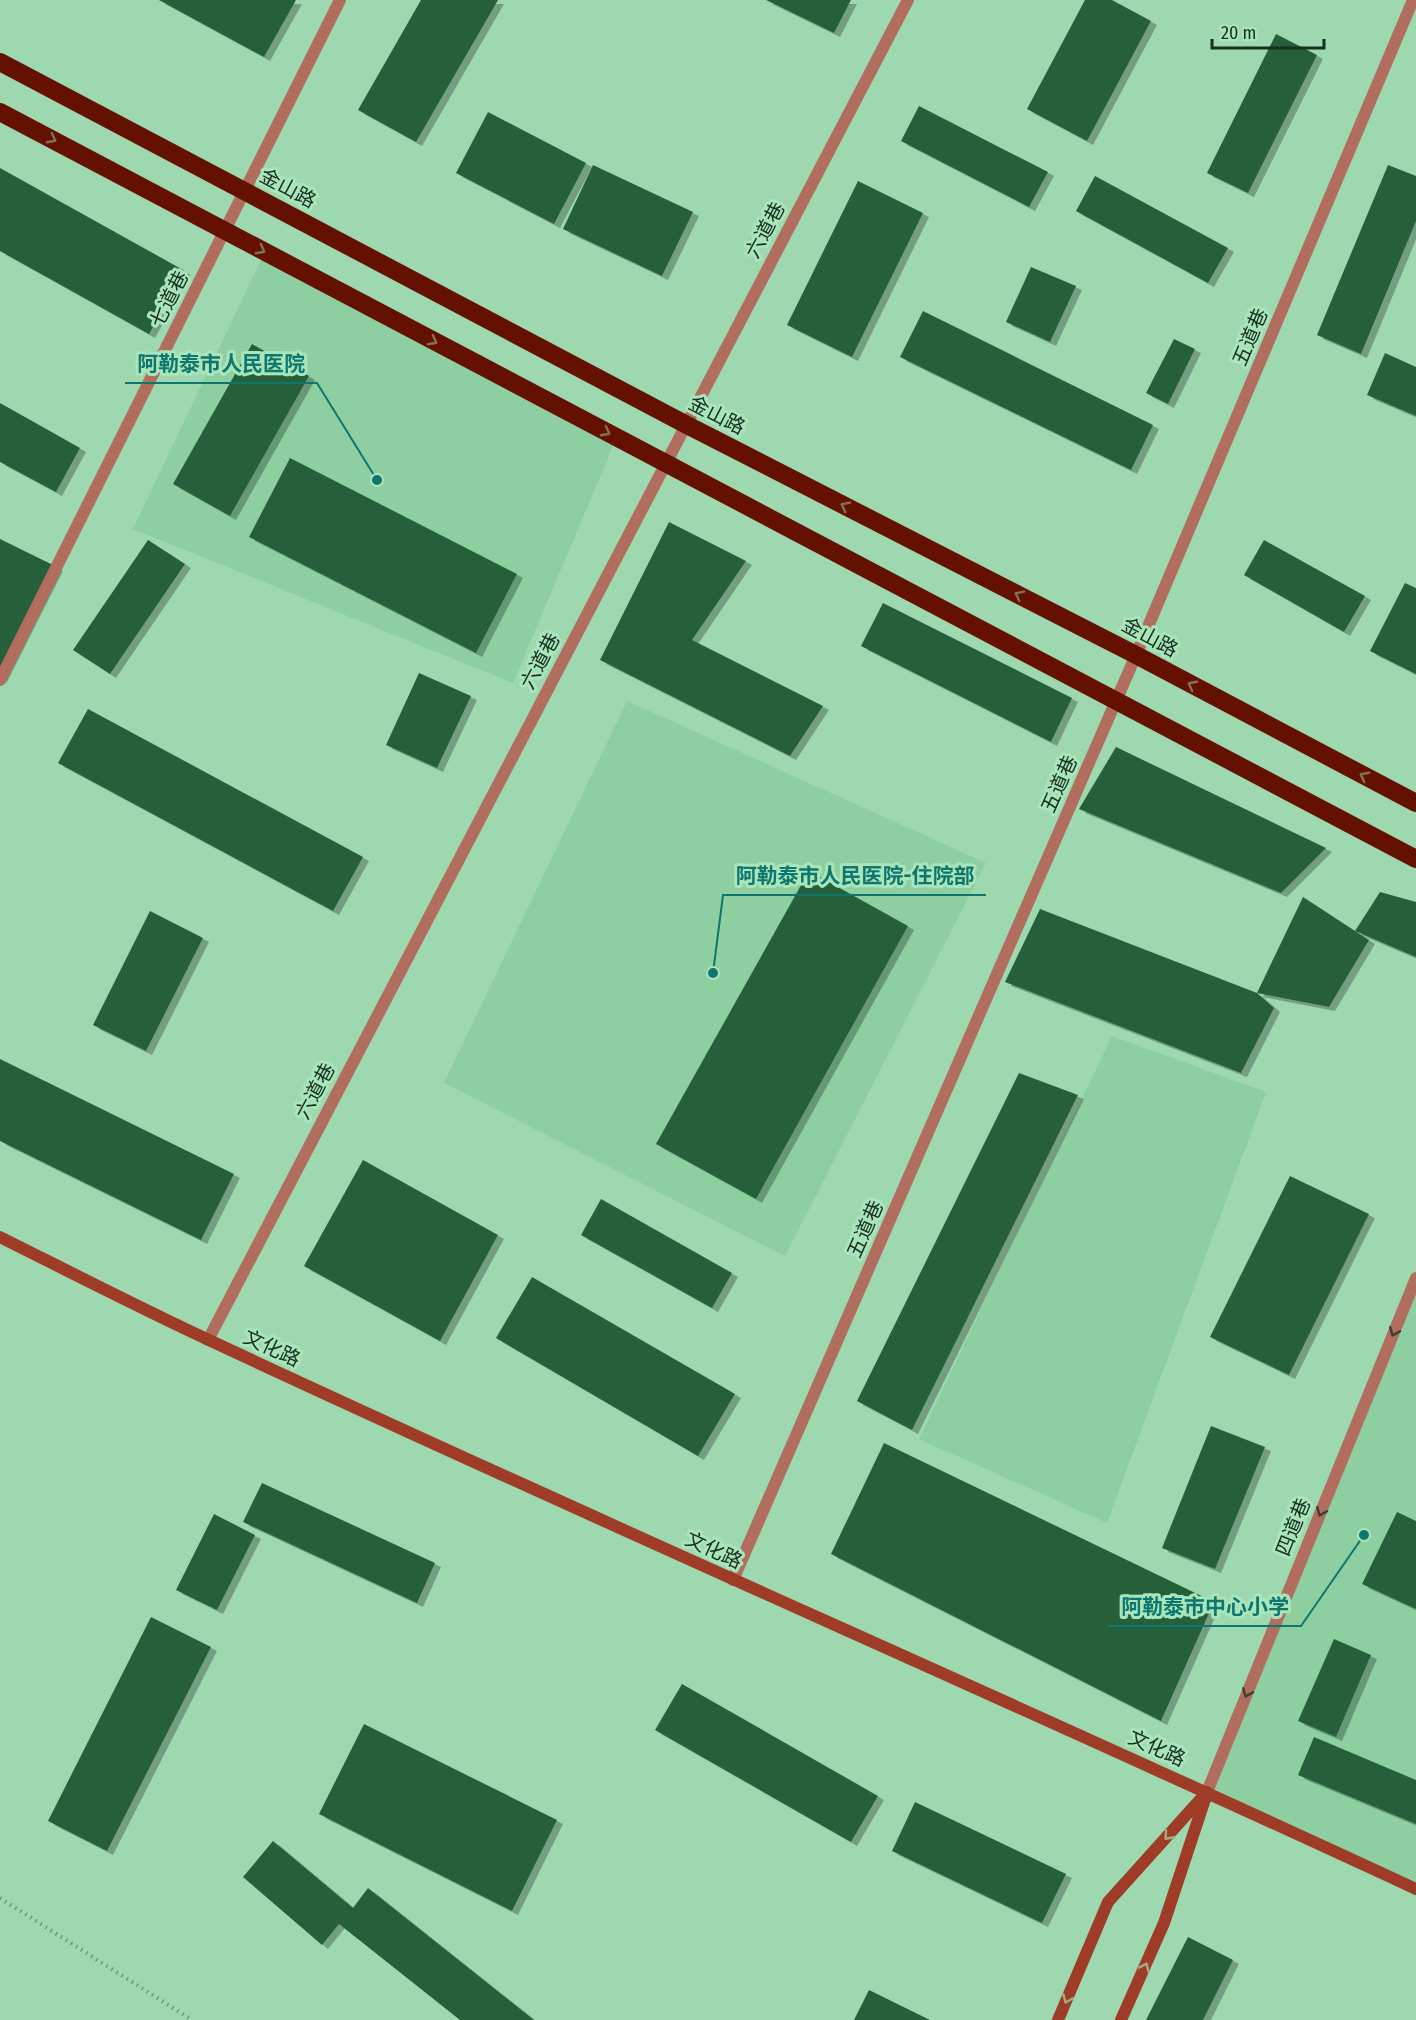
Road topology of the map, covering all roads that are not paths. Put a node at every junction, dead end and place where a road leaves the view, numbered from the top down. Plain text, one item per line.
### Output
1 (340, 0) edge
2 (908, 0) edge
3 (1413, 0) edge
4 (0, 62) edge
5 (0, 112) edge
6 (244, 191) junction
7 (224, 231) junction
8 (685, 424) junction
9 (665, 463) junction
10 (1136, 655) junction
11 (0, 680) edge
12 (1116, 701) junction
13 (1416, 803) edge
14 (1416, 859) edge
15 (0, 1237) edge
16 (1416, 1278) edge
17 (208, 1340) junction
18 (733, 1580) junction
19 (1207, 1792) junction
20 (1416, 1889) edge
21 (1058, 2020) edge
22 (1120, 2020) edge

1 - 6 street, 七道巷
2 - 8 street, 六道巷
3 - 10 street, 五道巷
4 - 6 highway, 金山路
5 -> 7 highway
6 - 7 street, 七道巷
6 - 8 highway, 金山路
7 -> 9 highway
7 - 11 street, 七道巷
8 - 9 street, 六道巷
10 -> 8 highway, 金山路
9 - 12 highway
9 - 17 street, 六道巷
10 - 12 street, 五道巷
13 -> 10 highway, 金山路
12 - 14 highway
12 - 18 street, 五道巷
15 - 17 street, 文化路
16 -> 19 street, 四道巷
17 - 18 street, 文化路
18 - 19 street, 文化路
19 - 20 street, 文化路
19 -> 21 street
22 -> 19 street

